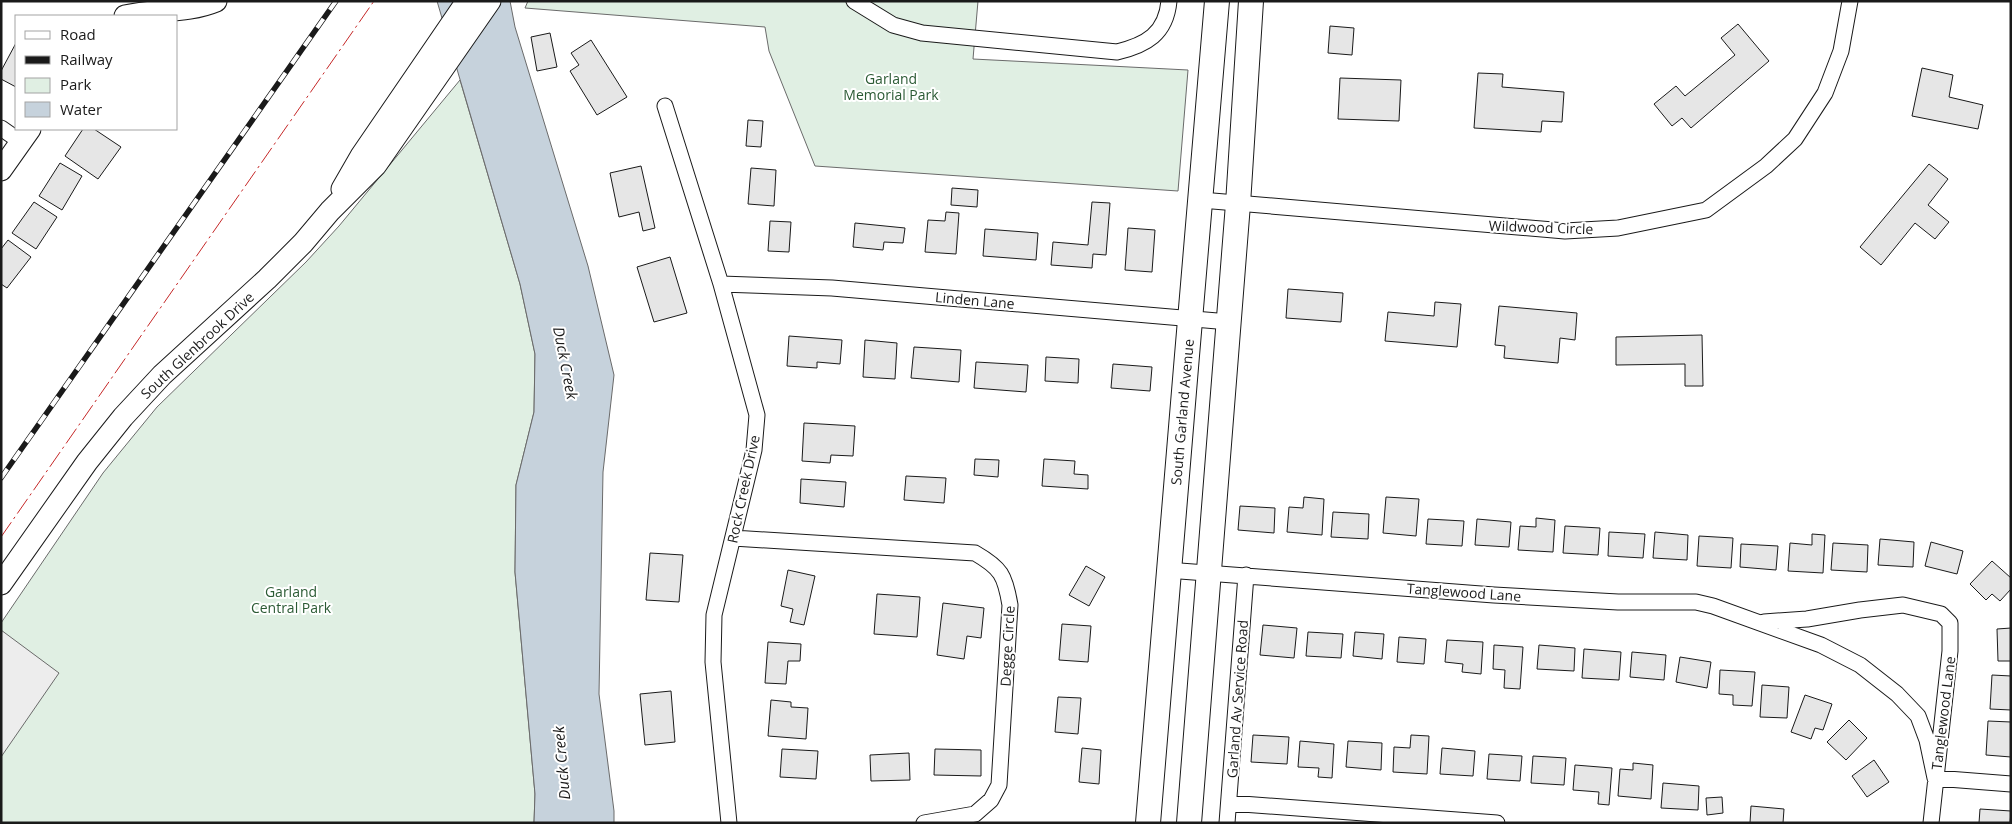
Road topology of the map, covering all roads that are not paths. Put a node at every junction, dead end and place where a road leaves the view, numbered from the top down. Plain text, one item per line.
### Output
1 (216, 1) edge
2 (467, 1) edge
3 (490, 1) edge
4 (854, 1) edge
5 (1169, 1) edge
6 (1217, 1) edge
7 (1251, 1) edge
8 (1850, 1) edge
9 (130, 15) edge
10 (665, 106) dead end
11 (406, 107) junction
12 (1, 128) edge
13 (25, 135) edge
14 (1, 170) edge
15 (1201, 200) junction
16 (1238, 204) junction
17 (721, 284) junction
18 (1191, 319) junction
19 (1229, 322) junction
20 (733, 538) junction
21 (1168, 570) junction
22 (1209, 573) junction
23 (1246, 575) junction
24 (1, 584) edge
25 (1758, 622) junction
26 (1935, 778) junction
27 (2011, 784) edge
28 (1229, 804) junction
29 (729, 823) edge
30 (924, 823) edge
31 (1148, 823) edge
32 (1190, 823) edge
33 (1227, 823) edge
34 (1497, 823) edge
35 (1931, 823) edge

1 - 9 street
2 - 11 street, South Glenbrook Drive
3 - 11 street, South Glenbrook Drive
4 - 5 street
6 - 15 main road, South Garland Avenue
7 - 16 main road
8 - 16 street, Wildwood Circle
10 - 17 street, Rock Creek Drive
11 - 24 street, South Glenbrook Drive
12 - 13 street
13 - 14 street
15 - 16 street, Wildwood Circle
15 - 18 main road, South Garland Avenue
16 - 19 main road
17 - 18 street, Linden Lane
17 - 20 street, Rock Creek Drive
18 - 19 street, Linden Lane
18 - 21 main road, South Garland Avenue
19 - 22 main road
20 - 29 street, Rock Creek Drive
20 - 30 street, Degge Circle
21 - 22 street, Tanglewood Lane
21 - 31 main road, South Garland Avenue
22 - 23 street, Tanglewood Lane
22 - 32 main road
23 - 25 street, Tanglewood Lane
23 - 28 street, Garland Av Service Road
25 - 26 street, Tanglewood Lane
25 - 26 street, Tanglewood Lane
26 - 27 street
26 - 35 street
28 - 33 street, Garland Av Service Road
28 - 34 street

